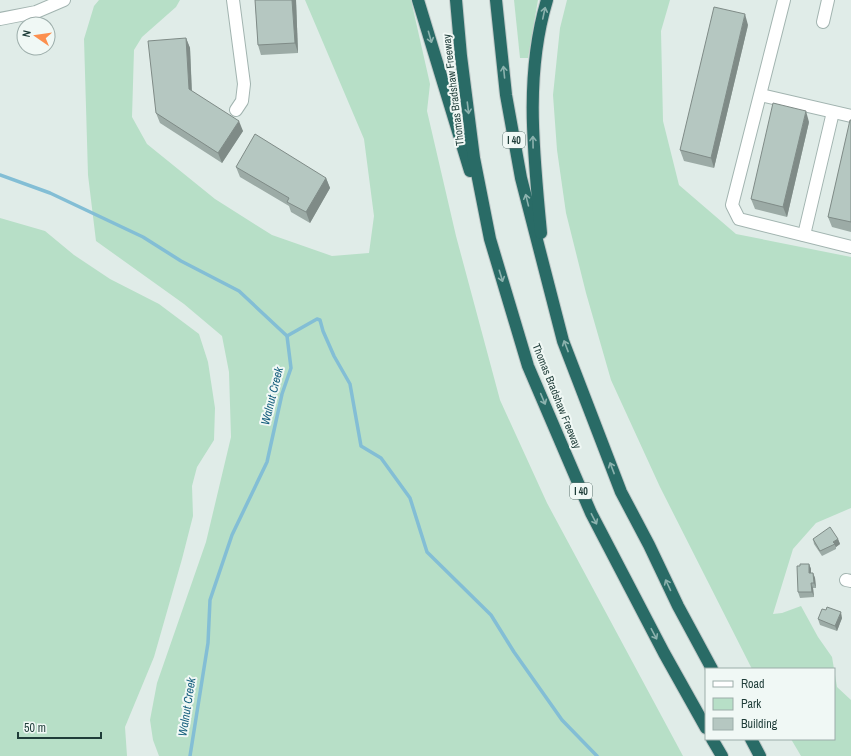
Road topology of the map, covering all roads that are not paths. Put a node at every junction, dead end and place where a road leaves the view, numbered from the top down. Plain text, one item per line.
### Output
1 (64, 0) edge
2 (233, 0) edge
3 (418, 0) edge
4 (456, 0) edge
5 (496, 0) edge
6 (547, 0) edge
7 (784, 0) edge
8 (828, 0) edge
9 (0, 19) edge
10 (823, 22) dead end
11 (761, 95) junction
12 (236, 110) dead end
13 (834, 112) junction
14 (851, 116) edge
15 (804, 235) junction
16 (490, 239) junction
17 (851, 247) edge
18 (546, 278) junction
19 (711, 668) edge
20 (705, 726) edge
21 (713, 740) edge
22 (752, 740) edge
23 (722, 756) edge
24 (760, 756) edge

1 - 9 street
2 - 12 street
3 -> 16 highway
4 -> 16 highway, Thomas Bradshaw Freeway / I 40
18 -> 5 highway, I 40
18 -> 6 highway
7 - 11 street
8 - 10 street
11 - 13 street
11 - 15 street
13 - 14 street
13 - 15 street
15 - 17 street
16 -> 20 highway, Thomas Bradshaw Freeway / I 40
19 -> 18 highway, I 40
21 - 23 highway
22 - 24 highway

